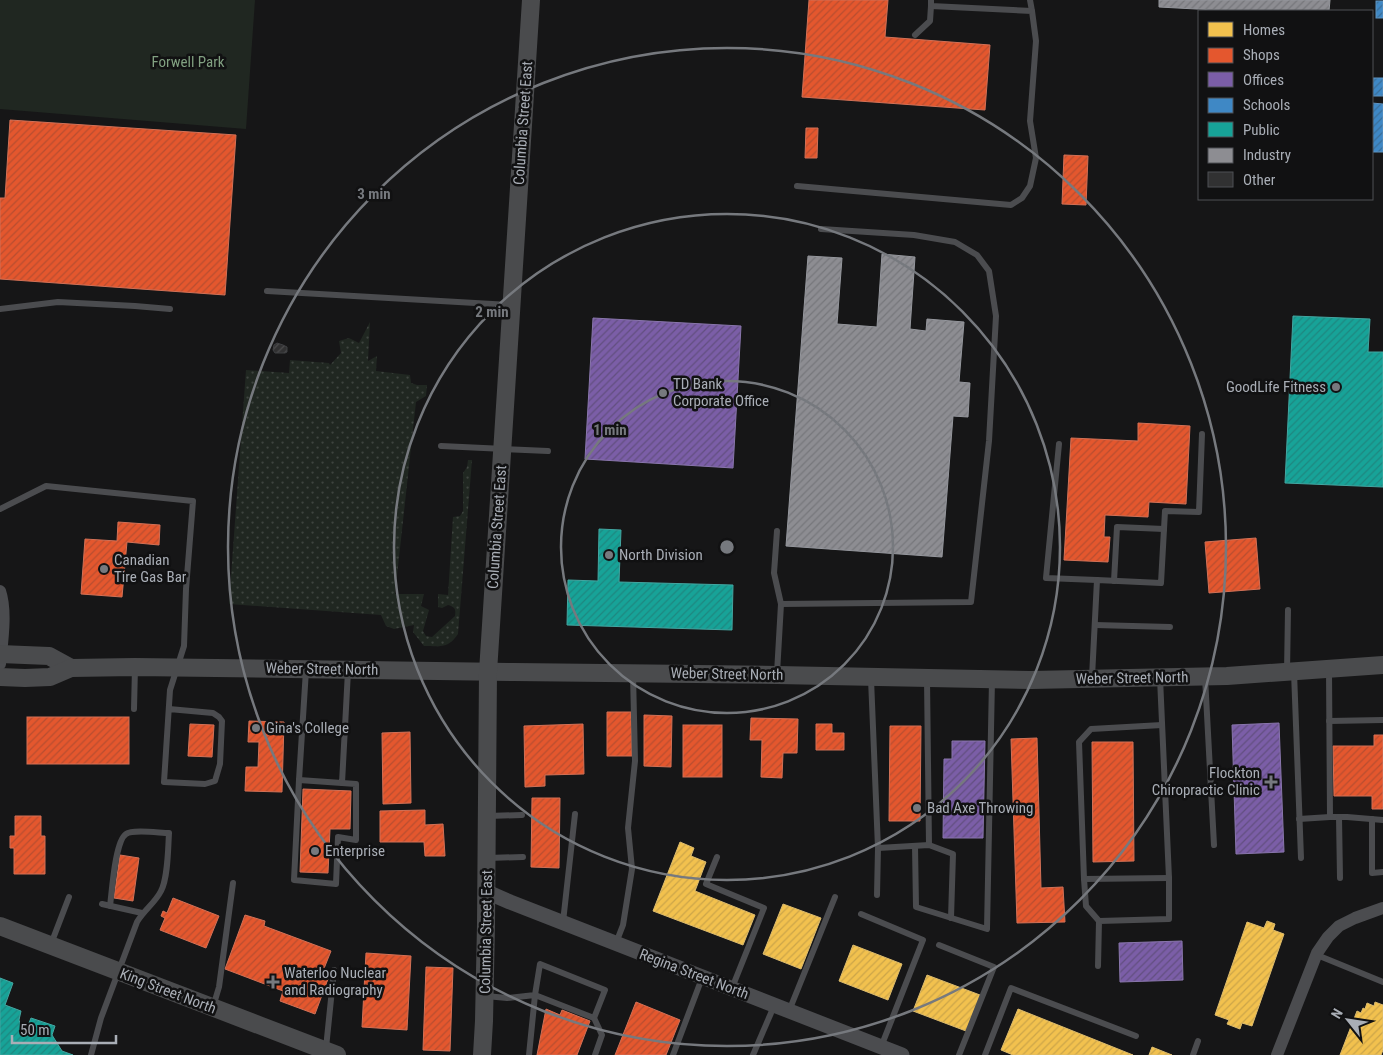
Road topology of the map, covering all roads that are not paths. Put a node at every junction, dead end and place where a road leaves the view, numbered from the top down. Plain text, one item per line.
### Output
1 (531, 0) edge
2 (1030, 0) edge
3 (931, 3) edge
4 (1032, 11) junction
5 (915, 35) dead end
6 (797, 186) dead end
7 (821, 229) dead end
8 (267, 291) dead end
9 (512, 305) junction
10 (0, 309) edge
11 (170, 310) dead end
12 (1202, 434) dead end
13 (1059, 444) dead end
14 (441, 446) dead end
15 (502, 449) junction
16 (548, 451) dead end
17 (0, 509) edge
18 (1164, 529) junction
19 (777, 531) dead end
20 (1097, 580) junction
21 (1114, 581) junction
22 (0, 591) edge
23 (781, 604) junction
24 (1288, 610) dead end
25 (1095, 625) junction
26 (1170, 627) dead end
27 (0, 657) edge
28 (1383, 665) edge
29 (135, 667) junction
30 (177, 667) junction
31 (71, 668) junction
32 (306, 669) junction
33 (1329, 669) junction
34 (348, 670) junction
35 (1290, 671) junction
36 (488, 672) junction
37 (633, 673) junction
38 (777, 674) junction
39 (871, 676) junction
40 (1205, 676) junction
41 (0, 677) edge
42 (1160, 677) junction
43 (928, 678) junction
44 (1092, 678) junction
45 (992, 679) junction
46 (134, 709) dead end
47 (168, 709) junction
48 (1383, 720) edge
49 (1329, 721) junction
50 (1162, 725) junction
51 (299, 780) junction
52 (342, 783) junction
53 (575, 814) dead end
54 (522, 815) dead end
55 (487, 816) junction
56 (1330, 817) junction
57 (1339, 817) junction
58 (1299, 819) junction
59 (1372, 819) junction
60 (1383, 820) edge
61 (929, 845) junction
62 (1214, 845) dead end
63 (915, 846) junction
64 (878, 848) junction
65 (523, 857) dead end
66 (717, 857) dead end
67 (487, 858) junction
68 (1301, 858) dead end
69 (1383, 872) edge
70 (1169, 878) junction
71 (1340, 878) dead end
72 (1084, 880) junction
73 (233, 883) dead end
74 (487, 892) junction
75 (877, 895) dead end
76 (835, 897) dead end
77 (69, 898) dead end
78 (102, 904) dead end
79 (110, 906) junction
80 (1383, 908) edge
81 (142, 913) junction
82 (861, 914) dead end
83 (951, 918) junction
84 (1099, 921) junction
85 (563, 923) junction
86 (0, 926) edge
87 (616, 943) junction
88 (939, 945) dead end
89 (51, 946) junction
90 (1317, 955) junction
91 (1098, 966) dead end
92 (334, 970) dead end
93 (119, 972) junction
94 (703, 977) junction
95 (1383, 982) edge
96 (732, 988) junction
97 (535, 995) junction
98 (485, 996) junction
99 (774, 1005) junction
100 (213, 1008) junction
101 (789, 1011) junction
102 (594, 1018) junction
103 (1136, 1036) dead end
104 (1198, 1041) dead end
105 (881, 1047) junction
106 (331, 1053) edge
107 (91, 1055) edge
108 (482, 1055) edge
109 (529, 1055) edge
110 (595, 1055) edge
111 (672, 1055) edge
112 (753, 1055) edge
113 (902, 1055) edge
114 (959, 1055) edge
115 (985, 1055) edge
116 (1193, 1055) edge
117 (1277, 1055) edge

1 - 9 main road, Columbia Street East
2 - 4 lane
3 - 4 lane
3 - 5 lane
4 - 6 lane
7 - 23 lane
8 - 9 lane
9 - 15 main road, Columbia Street East
10 - 11 lane
12 - 18 lane
13 - 20 lane
14 - 15 lane
15 - 16 lane
15 - 36 main road, Columbia Street East
17 - 30 lane
18 - 21 lane
18 - 21 lane
19 - 23 lane
20 - 21 lane
20 - 25 lane
22 - 27 street
23 - 38 lane
24 - 35 lane
25 - 26 lane
25 - 44 lane
27 - 31 main road, Weber Street North
28 - 33 main road, Weber Street North
29 - 30 main road, Weber Street North
29 - 31 main road, Weber Street North
29 - 46 lane
30 - 32 main road, Weber Street North
30 - 47 lane
31 - 41 main road, Weber Street North
32 - 34 main road, Weber Street North
32 - 51 lane
33 - 35 main road, Weber Street North
33 - 49 lane
34 - 36 main road, Weber Street North
34 - 52 lane
35 - 40 main road, Weber Street North
35 - 58 lane
36 - 37 main road, Weber Street North
36 - 55 main road, Columbia Street East
37 - 38 main road, Weber Street North
37 - 87 lane
38 - 39 main road, Weber Street North
39 - 43 main road, Weber Street North
39 - 64 lane
40 - 42 main road, Weber Street North
40 - 62 lane
42 - 44 main road, Weber Street North
42 - 50 lane
43 - 45 main road, Weber Street North
43 - 61 lane
44 - 45 main road, Weber Street North
45 - 83 lane
47 - 47 lane
48 - 49 lane
49 - 56 lane
50 - 70 lane
50 - 72 lane
51 - 52 lane
51 - 52 lane
53 - 85 lane
54 - 55 lane
55 - 67 main road, Columbia Street East
56 - 57 lane
56 - 58 lane
57 - 59 lane
57 - 71 lane
58 - 68 lane
59 - 60 lane
59 - 69 lane
61 - 63 lane
61 - 83 lane
63 - 64 lane
63 - 83 lane
64 - 75 lane
65 - 67 lane
66 - 96 lane
67 - 74 main road, Columbia Street East
70 - 72 lane
70 - 84 lane
72 - 84 lane
73 - 100 lane
74 - 85 street, Regina Street North
74 - 98 main road, Columbia Street East
76 - 101 lane
77 - 89 lane
78 - 79 lane
79 - 81 lane
79 - 81 lane
80 - 90 street
81 - 93 lane
82 - 105 lane
84 - 91 lane
85 - 87 street, Regina Street North
86 - 89 main road, King Street North
87 - 94 street, Regina Street North
88 - 114 lane
89 - 93 main road, King Street North
90 - 95 lane
90 - 117 street
92 - 106 lane
93 - 100 main road, King Street North
93 - 107 lane
94 - 96 street, Regina Street North
94 - 111 lane
96 - 99 street, Regina Street North
97 - 98 lane
97 - 102 lane
97 - 102 lane
97 - 109 lane
98 - 108 main road, Columbia Street East
99 - 101 street, Regina Street North
99 - 112 lane
100 - 106 main road, King Street North
101 - 105 street, Regina Street North
102 - 110 lane
103 - 115 lane
104 - 116 lane
105 - 113 street, Regina Street North

